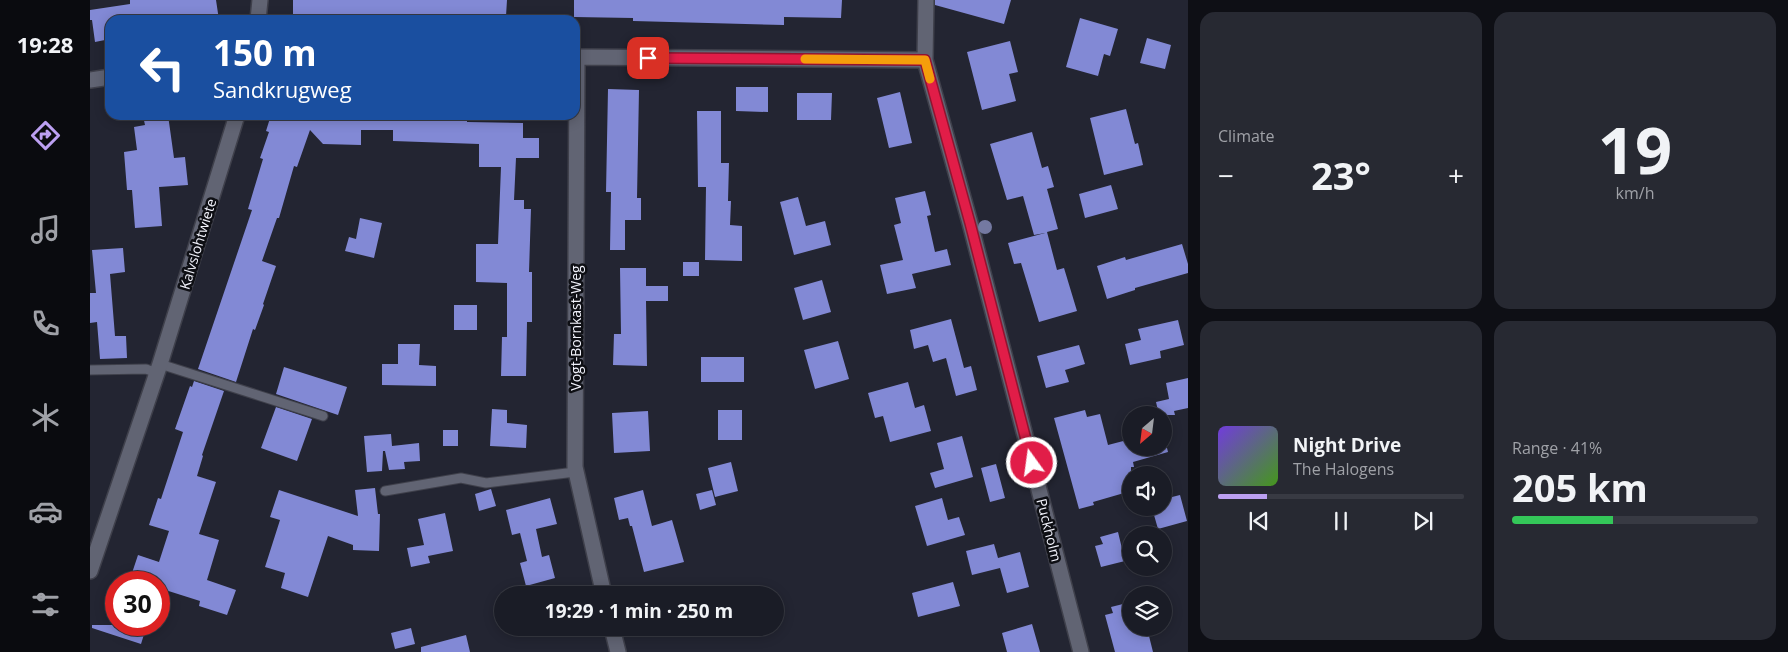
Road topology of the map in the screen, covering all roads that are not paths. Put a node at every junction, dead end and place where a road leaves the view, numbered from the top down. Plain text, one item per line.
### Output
1 (260, 0) edge
2 (926, 0) edge
3 (258, 15) edge
4 (580, 58) edge
5 (925, 60) junction
6 (105, 78) edge
7 (90, 80) edge
8 (235, 120) edge
9 (576, 120) edge
10 (159, 368) junction
11 (90, 370) edge
12 (323, 416) dead end
13 (575, 472) junction
14 (385, 492) dead end
15 (90, 571) edge
16 (602, 586) edge
17 (614, 636) edge
18 (618, 652) edge
19 (1081, 652) edge

1 - 3 street
2 - 5 street, Puckholm
4 - 5 street
5 - 19 street, Puckholm
6 - 7 street
8 - 10 street, Kalvslohtwiete
9 - 13 street, Vogt-Bornkast-Weg
10 - 11 lane
10 - 12 lane
10 - 15 street, Kalvslohtwiete
13 - 14 lane
13 - 16 street, Vogt-Bornkast-Weg
17 - 18 street

